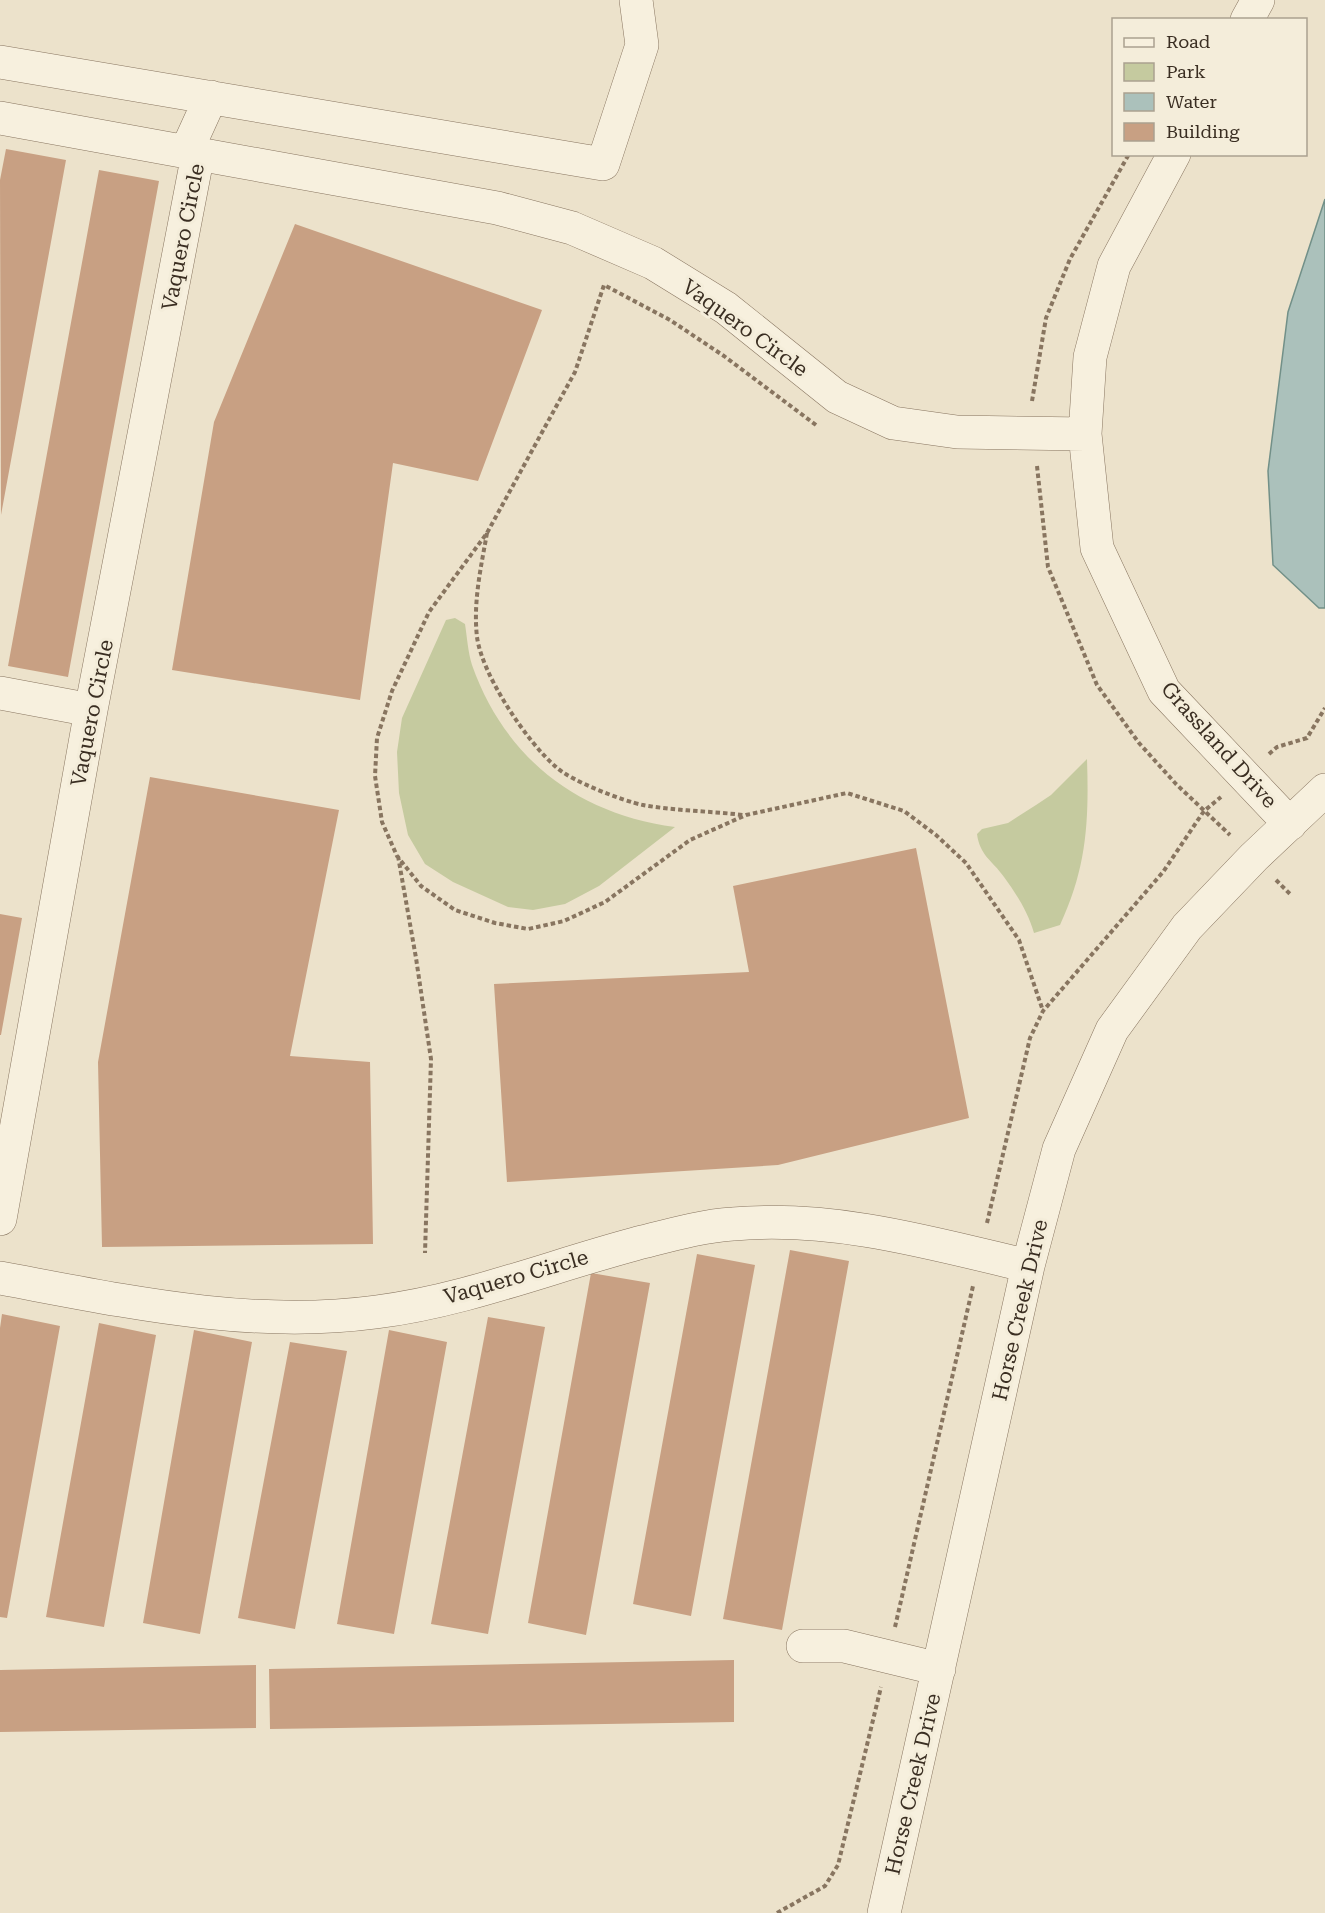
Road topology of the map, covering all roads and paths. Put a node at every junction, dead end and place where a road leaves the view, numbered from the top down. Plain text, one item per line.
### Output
1 (636, 0) edge
2 (1258, 0) edge
3 (1248, 18) edge
4 (0, 62) edge
5 (211, 97) junction
6 (0, 117) edge
7 (192, 153) junction
8 (1173, 156) edge
9 (819, 426) dead end
10 (1085, 434) junction
11 (1025, 467) dead end
12 (1037, 468) dead end
13 (487, 532) junction
14 (0, 693) edge
15 (91, 710) junction
16 (1325, 790) edge
17 (746, 815) junction
18 (1290, 824) junction
19 (397, 856) junction
20 (1043, 1011) dead end
21 (0, 1219) edge
22 (425, 1253) dead end
23 (1028, 1266) junction
24 (0, 1278) edge
25 (803, 1646) dead end
26 (939, 1669) junction
27 (884, 1913) edge

1 - 5 street
2 - 3 street
4 - 5 street
5 - 7 street
6 - 7 street
7 - 10 street, Vaquero Circle
7 - 15 street, Vaquero Circle
8 - 10 street, Grassland Drive
9 - 13 path
10 - 18 street, Grassland Drive
11 - 12 path
13 - 17 path
13 - 19 path
14 - 15 street
15 - 21 street, Vaquero Circle
16 - 18 street, Horse Creek Drive
17 - 19 path
17 - 20 path
18 - 23 street, Horse Creek Drive
19 - 22 path
23 - 24 street, Vaquero Circle
23 - 26 street, Horse Creek Drive
25 - 26 street
26 - 27 street, Horse Creek Drive

